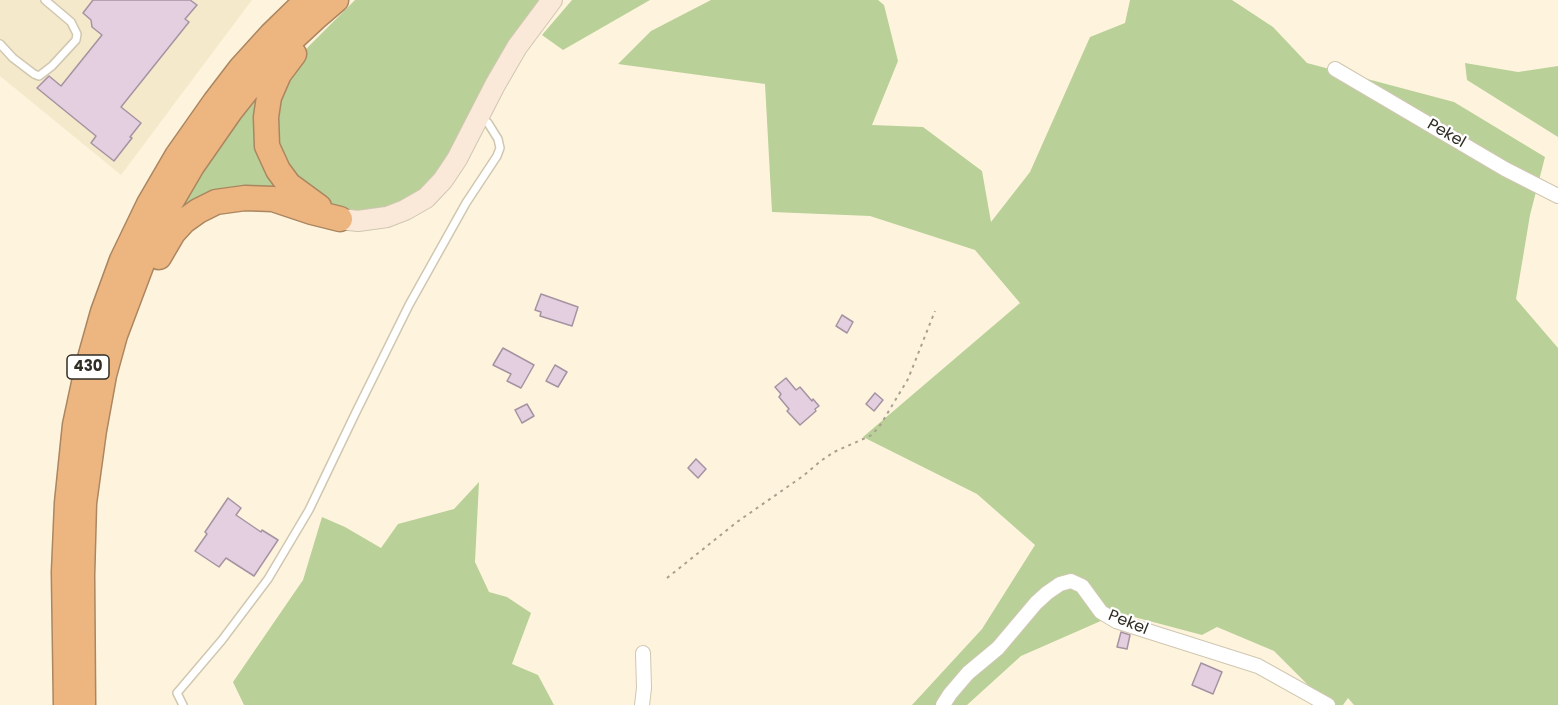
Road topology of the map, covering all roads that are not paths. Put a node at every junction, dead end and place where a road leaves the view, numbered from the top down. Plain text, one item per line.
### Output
1 (45, 0) edge
2 (307, 0) edge
3 (336, 0) edge
4 (343, 0) edge
5 (552, 0) edge
6 (0, 44) edge
7 (1335, 69) dead end
8 (479, 117) junction
9 (1558, 196) edge
10 (340, 219) junction
11 (115, 335) junction
12 (644, 653) dead end
13 (66, 705) edge
14 (83, 705) edge
15 (183, 705) edge
16 (642, 705) edge
17 (943, 705) edge
18 (1328, 705) edge

1 - 6 lane
2 - 13 highway, 430
3 - 11 highway, 430
4 - 10 highway
5 - 8 main road
7 - 9 street, Pekel
8 - 10 main road
8 - 15 lane
10 - 11 highway
11 - 14 highway, 430
12 - 16 street
17 - 18 street, Pekel

